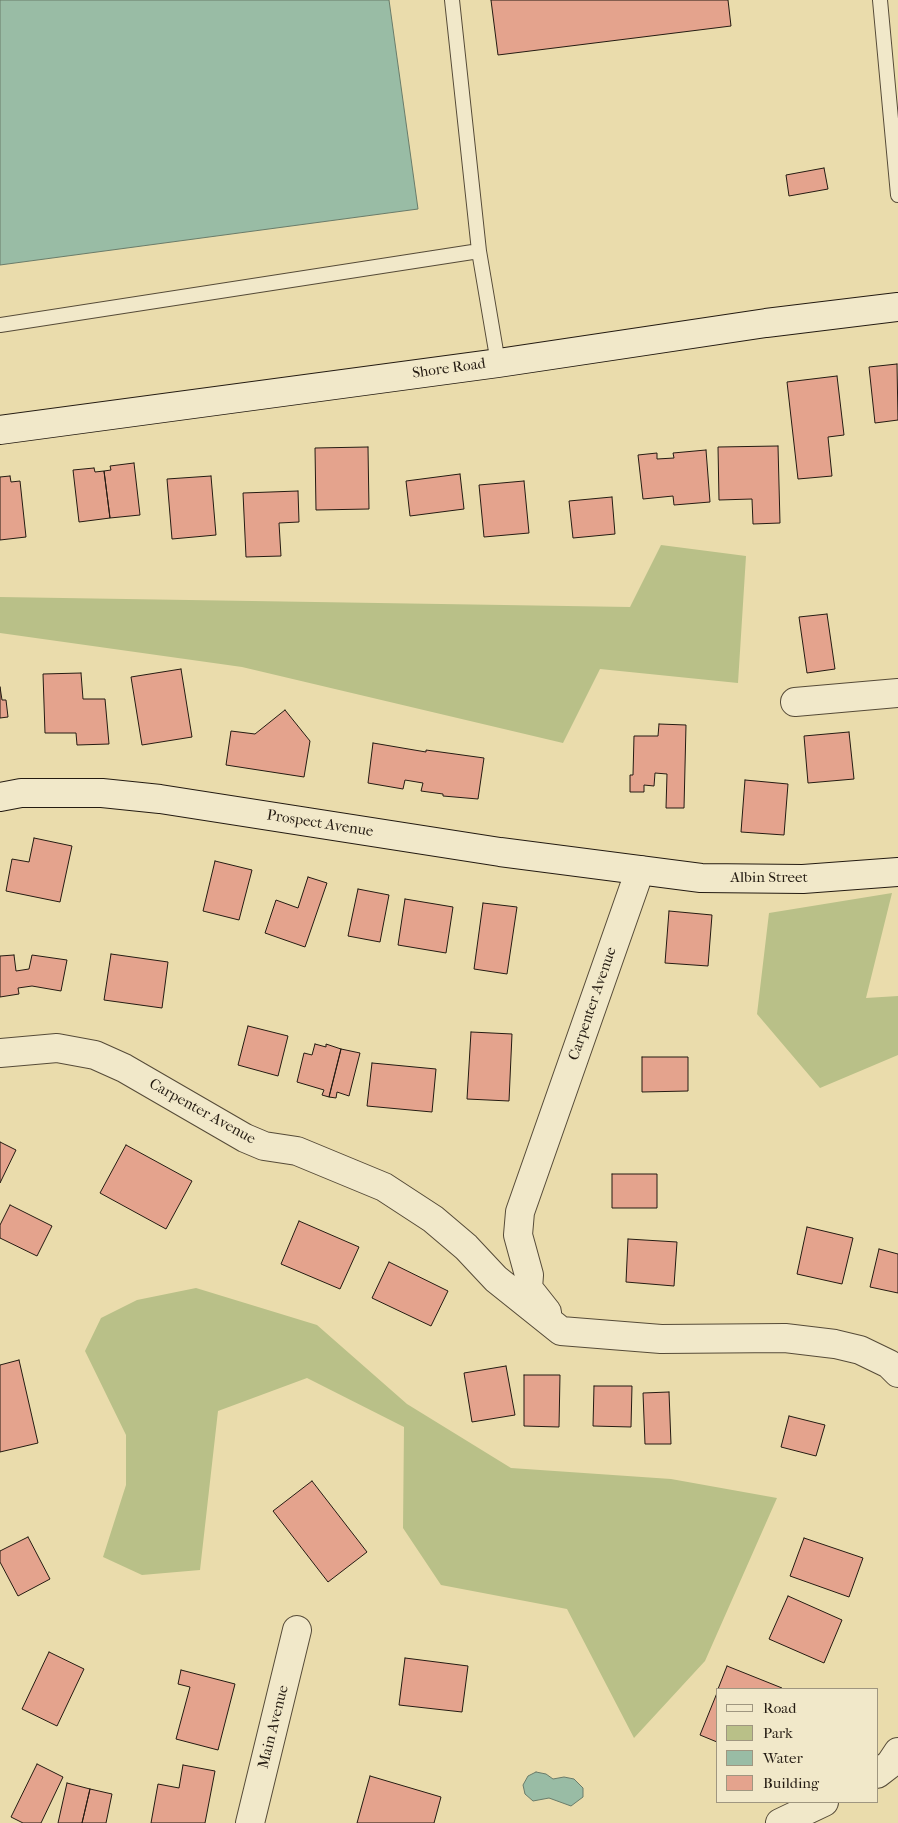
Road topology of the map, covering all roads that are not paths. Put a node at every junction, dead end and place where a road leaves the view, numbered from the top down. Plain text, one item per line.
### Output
1 (452, 0) edge
2 (880, 0) edge
3 (898, 194) edge
4 (479, 251) junction
5 (898, 307) edge
6 (0, 325) edge
7 (498, 363) junction
8 (0, 430) edge
9 (898, 693) edge
10 (794, 702) dead end
11 (0, 797) edge
12 (640, 870) junction
13 (898, 872) edge
14 (0, 1053) edge
15 (561, 1331) junction
16 (898, 1373) edge
17 (297, 1630) dead end
18 (898, 1752) edge
19 (878, 1773) edge
20 (822, 1803) edge
21 (250, 1823) edge
22 (780, 1823) edge

1 - 4 lane
2 - 3 lane
4 - 6 lane
4 - 7 lane
5 - 7 street, Shore Road
7 - 8 street, Shore Road
9 - 10 street
11 - 12 street, Prospect Avenue
12 - 13 street, Albin Street
12 - 15 street, Carpenter Avenue
14 - 15 street, Carpenter Avenue
15 - 16 street
17 - 21 street, Main Avenue
18 - 19 street
20 - 22 street

